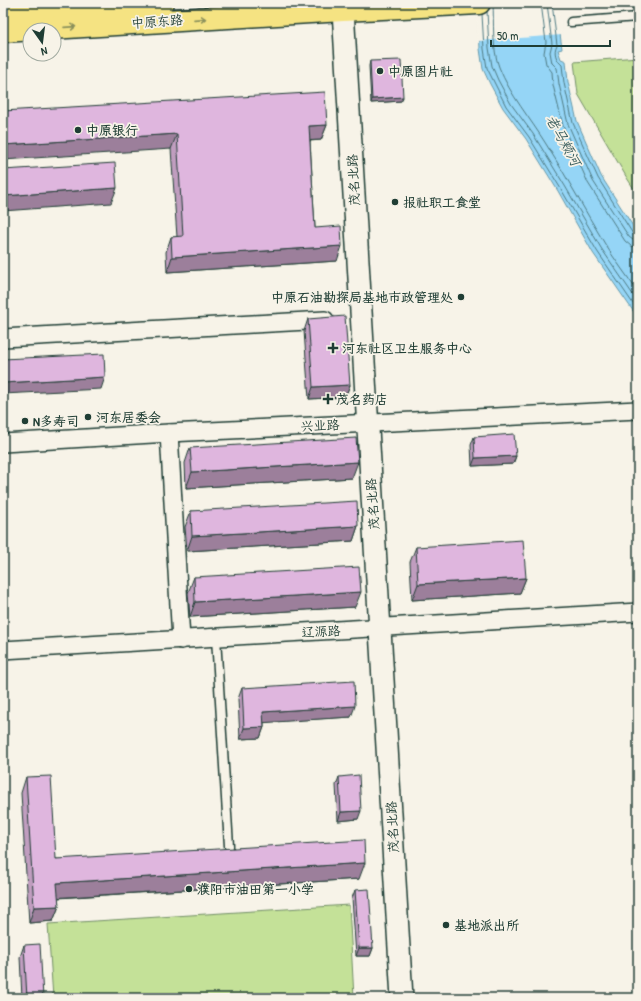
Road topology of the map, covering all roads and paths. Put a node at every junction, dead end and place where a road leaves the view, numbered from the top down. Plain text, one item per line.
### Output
1 (162, 3) edge
2 (475, 3) edge
3 (343, 10) junction
4 (3, 12) edge
5 (638, 17) edge
6 (571, 22) dead end
7 (3, 31) edge
8 (325, 320) edge
9 (3, 338) edge
10 (638, 410) edge
11 (367, 423) junction
12 (169, 433) junction
13 (3, 443) edge
14 (638, 612) edge
15 (380, 628) junction
16 (216, 638) junction
17 (181, 640) junction
18 (3, 650) edge
19 (229, 846) dead end
20 (402, 998) edge

1 - 4 main road, 中原东路
2 - 3 main road, 中原东路
7 -> 3 main road, 中原东路
3 - 11 street, 茂名北路
5 - 6 lane
8 - 9 street
10 - 11 street, 兴业路
11 - 12 street, 兴业路
11 - 15 street, 茂名北路
12 - 13 street, 兴业路
12 - 17 street
14 - 15 street, 辽源路
15 - 16 street, 辽源路
15 - 20 street, 茂名北路
16 - 17 street, 辽源路
16 - 19 lane
17 - 18 street, 辽源路

